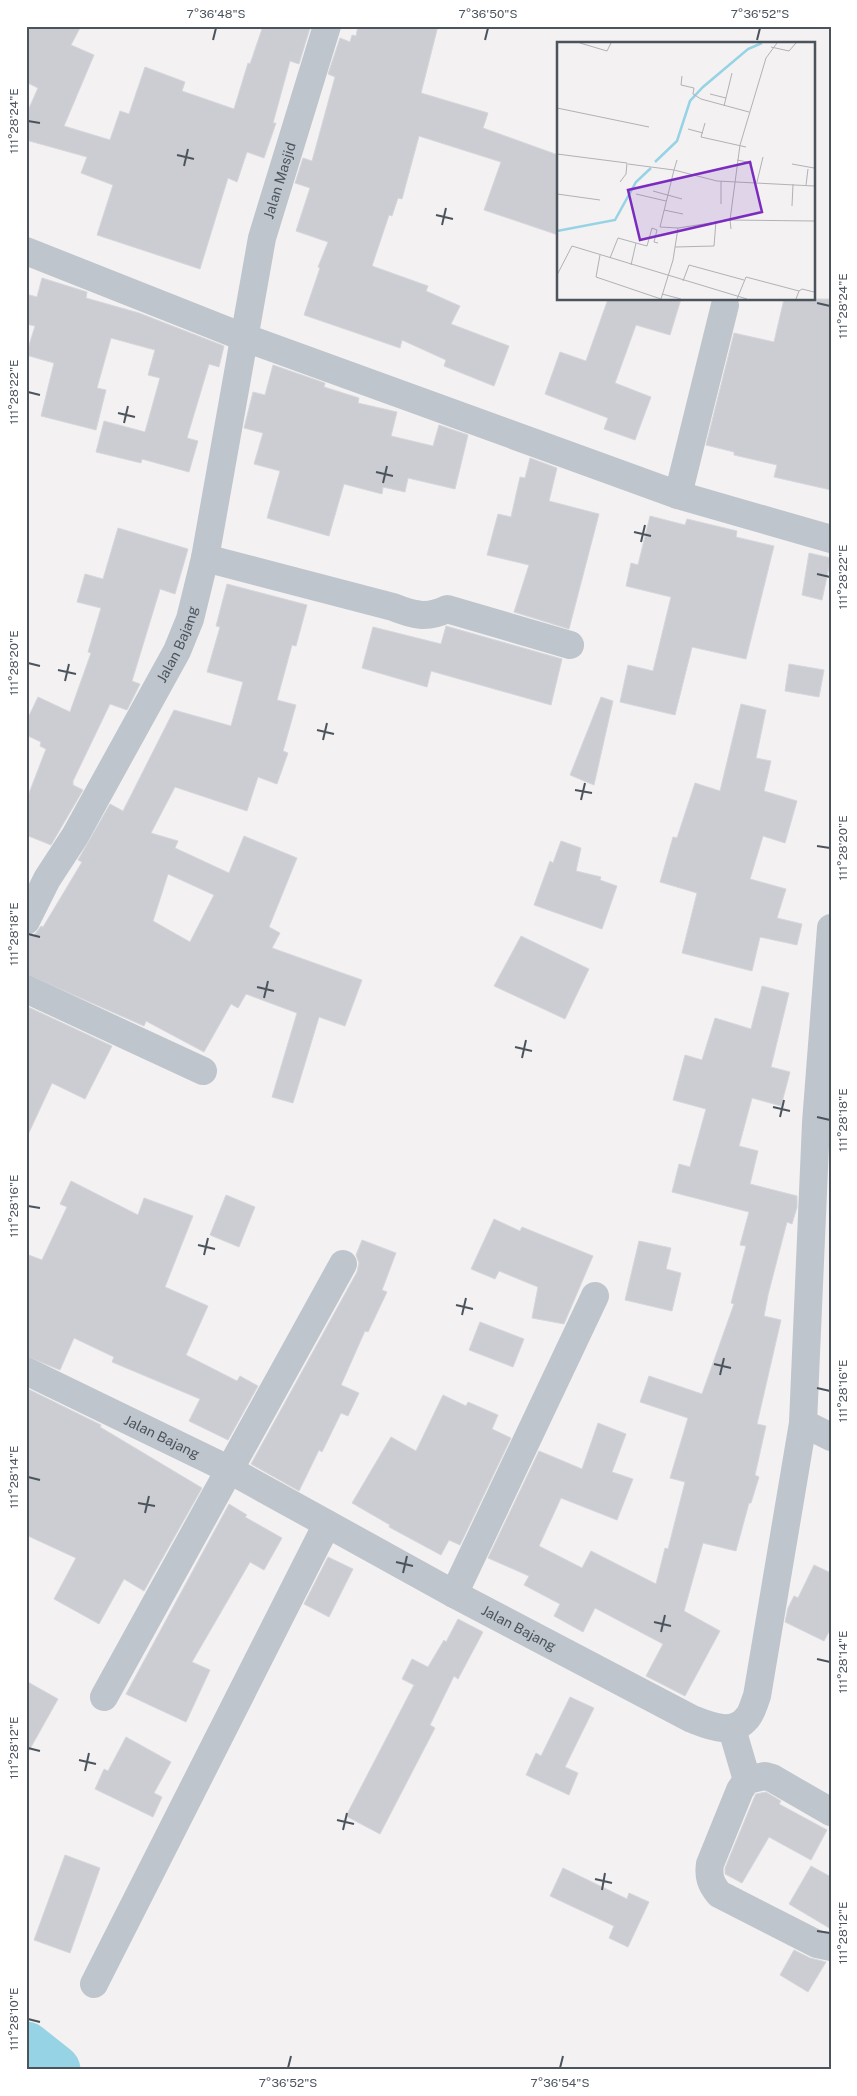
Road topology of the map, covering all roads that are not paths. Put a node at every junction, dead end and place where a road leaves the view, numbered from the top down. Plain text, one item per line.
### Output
1 (327, 26) edge
2 (26, 251) edge
3 (725, 305) dead end
4 (243, 337) junction
5 (678, 495) junction
6 (831, 539) edge
7 (205, 558) junction
8 (570, 645) dead end
9 (36, 874) edge
10 (26, 921) edge
11 (831, 928) edge
12 (26, 990) edge
13 (203, 1071) dead end
14 (343, 1264) dead end
15 (595, 1296) dead end
16 (26, 1370) edge
17 (803, 1423) junction
18 (831, 1437) edge
19 (228, 1469) junction
20 (327, 1524) junction
21 (454, 1594) junction
22 (104, 1697) dead end
23 (732, 1729) junction
24 (747, 1780) junction
25 (831, 1812) edge
26 (831, 1947) edge
27 (94, 1984) dead end

1 - 4 street, Jalan Masjid
2 - 4 street
3 - 5 street
4 - 5 street
4 - 7 street, Jalan Bajang
5 - 6 street
7 - 8 street
7 - 9 street, Jalan Bajang
9 - 10 street, Jalan Bajang
11 - 17 street
12 - 13 street
14 - 19 street
15 - 21 street
16 - 19 street, Jalan Bajang
17 - 18 street
17 - 23 street
19 - 20 street, Jalan Bajang
19 - 22 street
20 - 21 street, Jalan Bajang
20 - 27 street
21 - 23 street, Jalan Bajang
23 - 24 street
24 - 25 street
24 - 26 street

